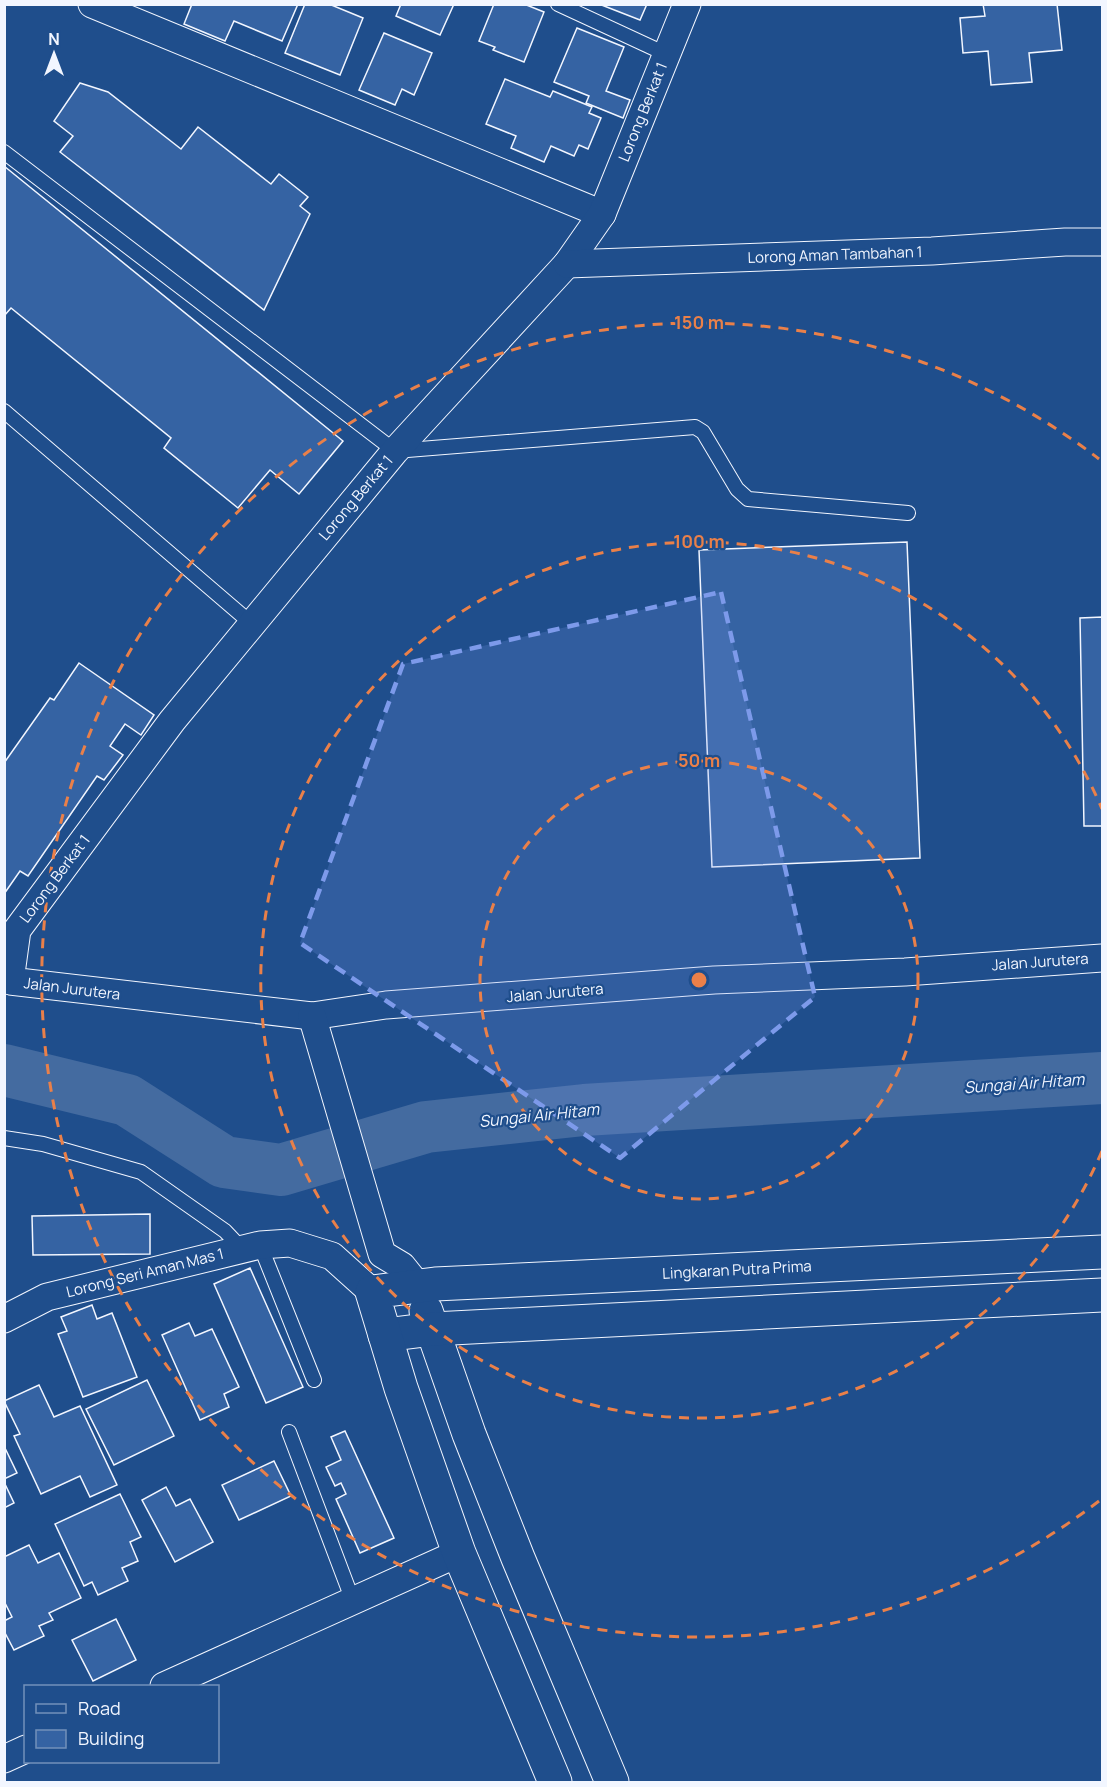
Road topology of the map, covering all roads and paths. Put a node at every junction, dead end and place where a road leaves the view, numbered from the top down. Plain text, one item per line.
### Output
1 (92, 4) edge
2 (558, 4) edge
3 (687, 4) edge
4 (666, 54) junction
5 (4, 152) edge
6 (602, 214) junction
7 (1102, 242) edge
8 (567, 264) junction
9 (4, 411) edge
10 (395, 451) junction
11 (908, 513) dead end
12 (252, 624) junction
13 (1102, 958) edge
14 (7, 982) edge
15 (312, 1016) junction
16 (4, 1138) edge
17 (251, 1247) junction
18 (1102, 1252) edge
19 (382, 1254) junction
20 (418, 1287) junction
21 (372, 1292) junction
22 (1102, 1295) edge
23 (4, 1319) edge
24 (433, 1329) junction
25 (385, 1335) junction
26 (314, 1380) dead end
27 (289, 1432) dead end
28 (459, 1553) junction
29 (353, 1601) junction
30 (166, 1685) edge
31 (24, 1750) edge
32 (4, 1759) edge
33 (555, 1782) edge
34 (612, 1782) edge

1 - 6 street
2 - 4 lane
3 - 4 street, Lorong Berkat 1
4 - 6 street, Lorong Berkat 1
5 - 10 lane
6 - 8 street, Lorong Berkat 1
7 - 8 street, Lorong Aman Tambahan 1
8 - 10 street, Lorong Berkat 1
9 - 12 lane
10 - 11 lane
10 - 12 street, Lorong Berkat 1
12 - 14 street, Lorong Berkat 1
13 - 15 street, Jalan Jurutera
14 - 15 street, Jalan Jurutera
15 - 19 street
16 - 17 lane
17 - 21 street, Lorong Seri Aman Mas 1
17 - 23 street, Lorong Seri Aman Mas 1
17 - 26 lane
18 - 20 main road, Lingkaran Putra Prima
19 - 20 street
19 - 21 street
20 - 21 main road, Lingkaran Putra Prima
20 - 24 main road
21 - 25 main road
22 - 24 main road
24 - 25 main road
24 - 34 main road
25 - 28 main road
27 - 29 lane
28 - 29 street
28 - 33 main road
29 - 30 street
31 - 32 street

